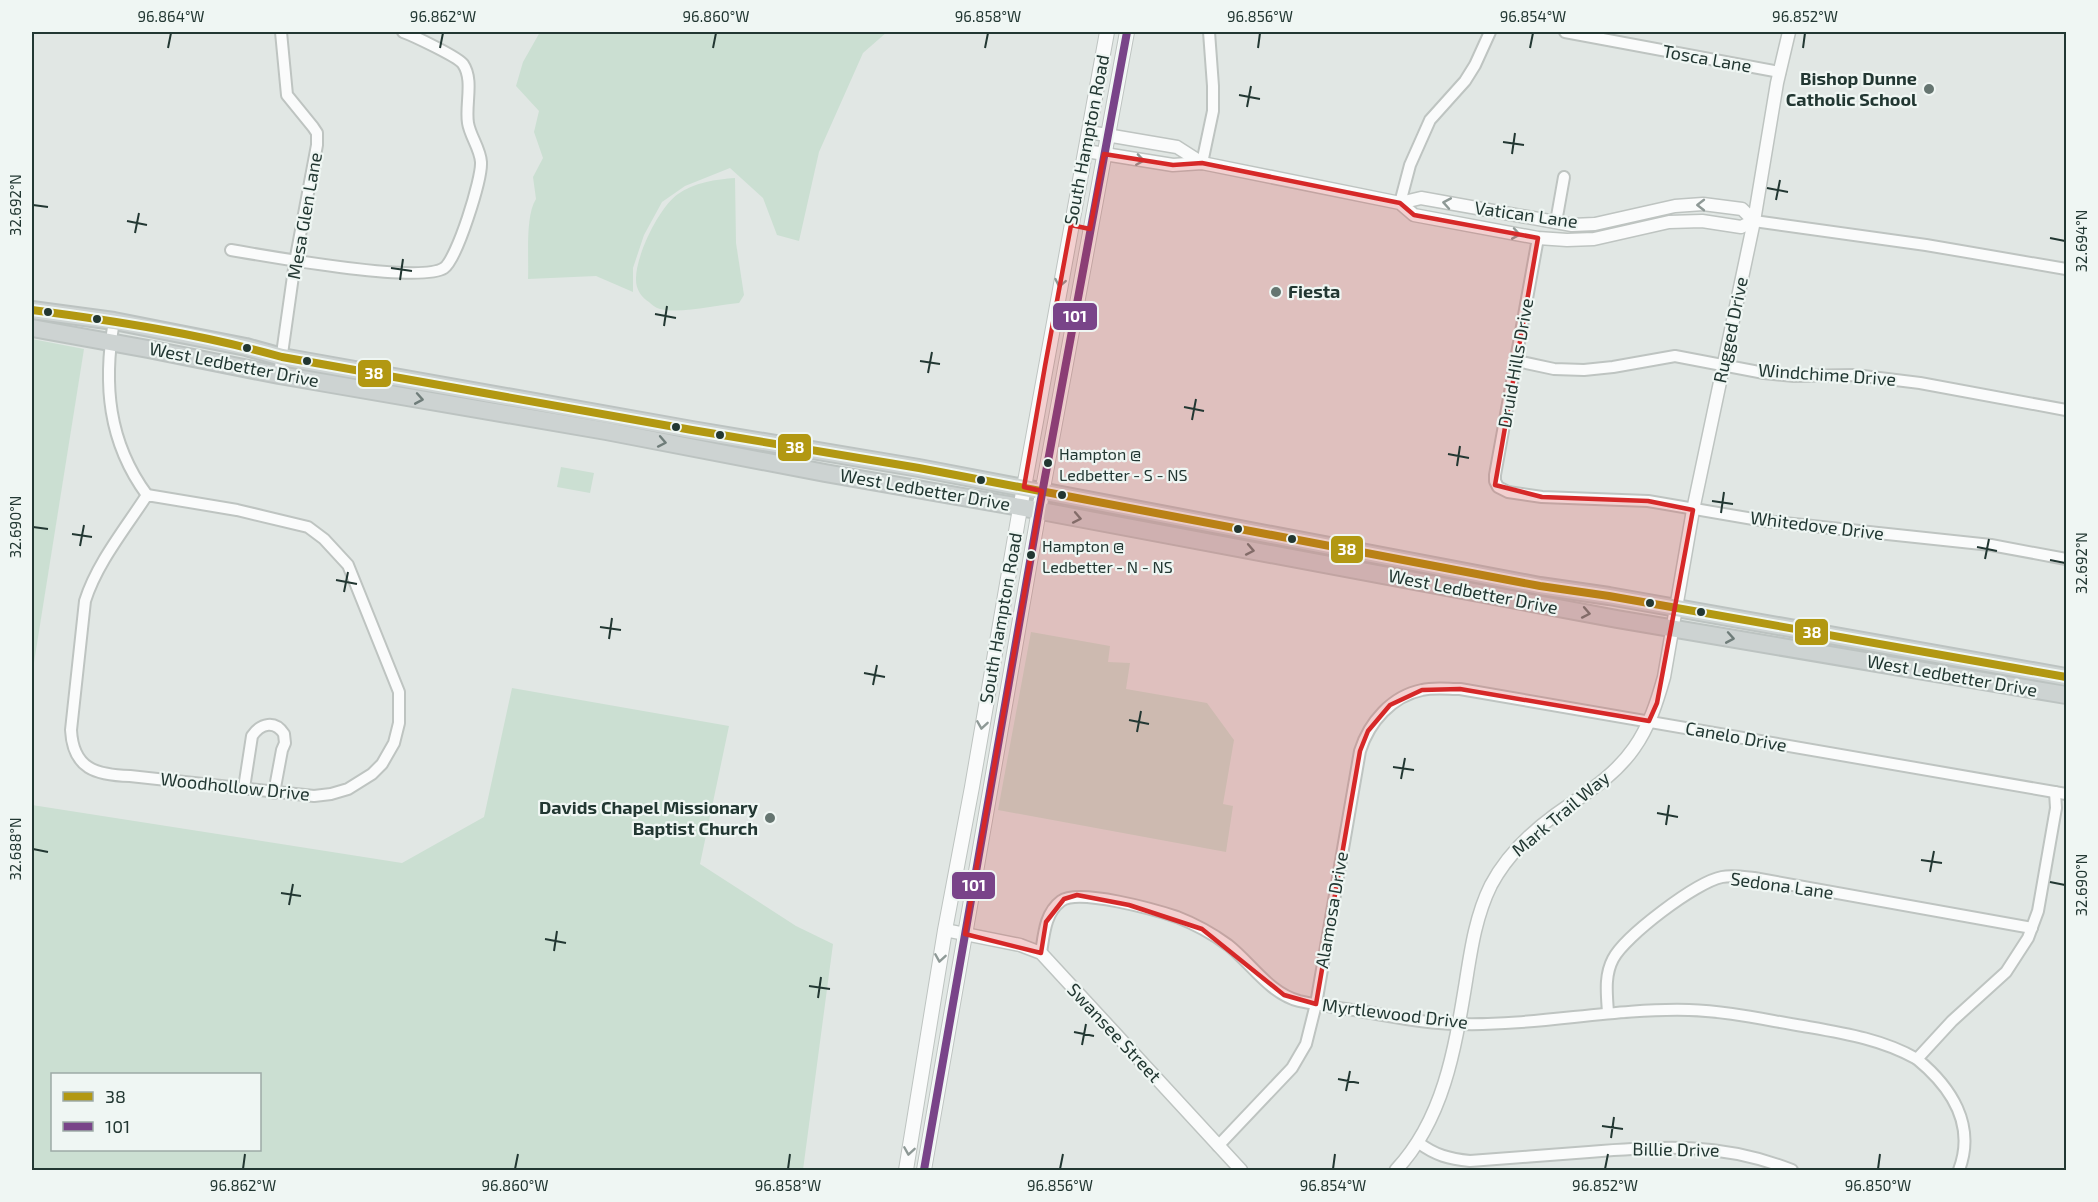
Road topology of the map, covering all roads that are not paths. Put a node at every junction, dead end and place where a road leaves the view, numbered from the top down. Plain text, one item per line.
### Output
1 (281, 32) edge
2 (403, 32) edge
3 (1107, 32) edge
4 (1127, 32) edge
5 (1209, 32) edge
6 (1490, 32) edge
7 (1564, 32) edge
8 (1789, 32) edge
9 (1780, 72) junction
10 (1089, 132) junction
11 (1108, 135) junction
12 (1086, 151) junction
13 (1104, 154) junction
14 (1202, 163) junction
15 (1564, 177) dead end
16 (1400, 203) junction
17 (1754, 221) junction
18 (1556, 222) junction
19 (1071, 225) junction
20 (1090, 229) junction
21 (1538, 238) junction
22 (231, 250) dead end
23 (295, 262) junction
24 (2067, 269) edge
25 (32, 310) edge
26 (114, 321) junction
27 (32, 328) edge
28 (111, 342) junction
29 (282, 357) junction
30 (1517, 361) junction
31 (1724, 365) junction
32 (279, 375) junction
33 (2067, 410) edge
34 (585, 411) junction
35 (532, 418) junction
36 (692, 430) junction
37 (625, 434) junction
38 (828, 452) junction
39 (825, 473) junction
40 (1024, 487) junction
41 (1498, 487) joint
42 (1042, 491) junction
43 (147, 495) junction
44 (1020, 507) junction
45 (1039, 510) junction
46 (1694, 510) junction
47 (1199, 520) junction
48 (1192, 540) junction
49 (2067, 559) edge
50 (1676, 609) junction
51 (1672, 628) junction
52 (1962, 660) junction
53 (1959, 677) junction
54 (2067, 677) edge
55 (1406, 695) joint
56 (2067, 695) edge
57 (1649, 721) junction
58 (972, 787) junction
59 (244, 788) junction
60 (274, 792) junction
61 (2055, 792) junction
62 (990, 793) junction
63 (2067, 794) edge
64 (2032, 928) junction
65 (945, 930) junction
66 (965, 934) junction
67 (1041, 953) junction
68 (1316, 1004) junction
69 (1608, 1013) junction
70 (1459, 1024) junction
71 (1917, 1059) junction
72 (923, 1066) junction
73 (941, 1070) junction
74 (1419, 1143) junction
75 (1218, 1146) junction
76 (906, 1170) edge
77 (924, 1170) edge
78 (1241, 1170) edge
79 (1396, 1170) edge
80 (1792, 1170) edge
81 (1959, 1170) edge

1 - 23 street, Mesa Glen Lane
2 - 23 street
3 - 10 main road, South Hampton Road
4 - 11 main road, South Hampton Road
5 - 14 street
6 - 16 street
7 - 9 street, Tosca Lane
8 - 9 street, Rugged Drive
9 - 17 street, Rugged Drive
10 - 11 street, Vatican Lane
10 - 12 main road, South Hampton Road
11 - 13 main road, South Hampton Road
11 - 14 street, Vatican Lane
12 - 13 street, Vatican Lane
12 - 19 main road, South Hampton Road
13 -> 14 street, Vatican Lane
13 - 20 main road, South Hampton Road
14 - 16 street, Vatican Lane
15 - 18 street
18 -> 16 street, Vatican Lane
16 -> 21 street, Vatican Lane
17 -> 18 street, Vatican Lane
17 - 21 street, Vatican Lane
17 - 24 street, Vatican Lane
17 - 31 street, Rugged Drive
18 - 21 street
19 - 20 main road
19 -> 40 main road, South Hampton Road
20 - 42 main road, South Hampton Road
21 - 30 street, Druid Hills Drive
22 - 23 street
23 - 29 street, Mesa Glen Lane
25 - 26 main road, West Ledbetter Drive
26 - 28 street
26 - 29 main road, West Ledbetter Drive
27 - 28 main road, West Ledbetter Drive
28 - 32 main road, West Ledbetter Drive
28 - 43 street
29 - 32 street, Mesa Glen Lane
29 - 34 main road, West Ledbetter Drive
30 - 31 street, Windchime Drive
30 - 41 street, Druid Hills Drive
31 - 33 street, Windchime Drive
31 - 46 street, Rugged Drive
32 -> 35 main road, West Ledbetter Drive
34 - 35 main road
34 - 36 main road, West Ledbetter Drive
35 - 37 main road, West Ledbetter Drive
36 - 37 main road
36 - 38 main road, West Ledbetter Drive
37 -> 39 main road, West Ledbetter Drive
38 - 39 main road
38 - 40 main road, West Ledbetter Drive
39 - 44 main road, West Ledbetter Drive
40 - 42 main road, West Ledbetter Drive
40 - 44 main road, South Hampton Road
41 - 46 street, Whitedove Drive
42 - 45 main road, South Hampton Road
42 - 47 main road, West Ledbetter Drive
43 - 59 street, Woodhollow Drive
43 - 60 street, Woodhollow Drive
44 - 45 main road, West Ledbetter Drive
44 -> 58 main road, South Hampton Road
45 -> 48 main road, West Ledbetter Drive
45 - 62 main road, South Hampton Road
46 - 49 street, Whitedove Drive
46 - 50 street, Rugged Drive
47 - 48 main road
47 - 50 main road, West Ledbetter Drive
48 -> 51 main road, West Ledbetter Drive
50 - 51 street, Rugged Drive
50 - 52 main road, West Ledbetter Drive
51 -> 53 main road, West Ledbetter Drive
51 - 57 street, Mark Trail Way
52 - 53 main road
52 - 54 main road, West Ledbetter Drive
53 - 56 main road, West Ledbetter Drive
55 - 57 street, Canelo Drive
55 - 68 street, Alamosa Drive
57 - 61 street, Canelo Drive
57 - 70 street, Mark Trail Way
58 - 62 main road
58 - 65 main road, South Hampton Road
59 - 60 street, Woodhollow Drive
59 - 60 street
61 - 63 street, Canelo Drive
61 - 64 street
62 - 66 main road, South Hampton Road
64 - 69 street, Sedona Lane
64 - 71 street
65 - 66 street, Swansee Street
65 -> 72 main road, South Hampton Road
66 - 67 street, Swansee Street
66 - 73 main road, South Hampton Road
67 - 68 street, Myrtlewood Drive
67 - 75 street, Swansee Street
68 - 70 street, Myrtlewood Drive
68 - 75 street, Alamosa Drive
69 - 70 street, Myrtlewood Drive
69 - 71 street, Myrtlewood Drive
70 - 74 street, Mark Trail Way
71 - 81 street, Myrtlewood Drive
72 - 73 main road
72 -> 76 main road, South Hampton Road
73 - 77 main road, South Hampton Road
74 - 79 street, Mark Trail Way
74 - 80 street, Billie Drive
75 - 78 street, Swansee Street

